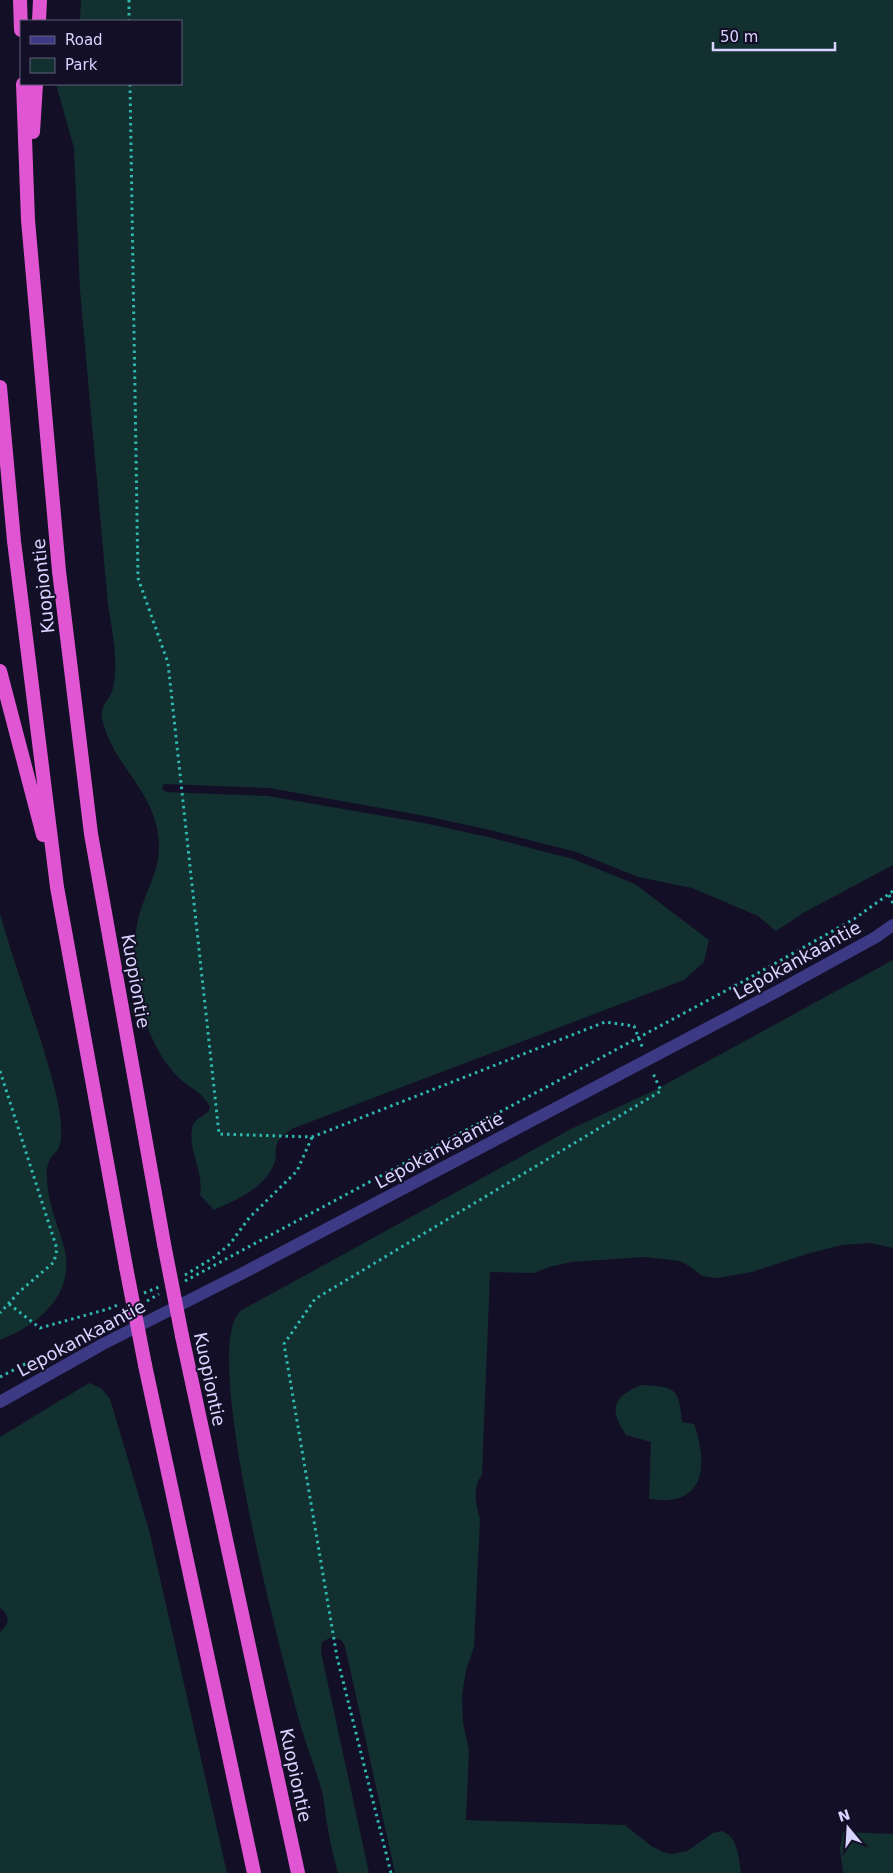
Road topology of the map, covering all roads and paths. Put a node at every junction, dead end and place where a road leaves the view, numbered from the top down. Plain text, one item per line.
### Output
1 (20, 0) edge
2 (40, 0) edge
3 (129, 0) edge
4 (21, 20) edge
5 (39, 20) edge
6 (129, 20) edge
7 (23, 85) edge
8 (36, 85) edge
9 (130, 85) edge
10 (28, 220) junction
11 (0, 387) edge
12 (0, 671) edge
13 (57, 887) junction
14 (893, 892) edge
15 (889, 895) junction
16 (893, 903) edge
17 (893, 925) edge
18 (639, 1038) junction
19 (647, 1060) junction
20 (0, 1071) edge
21 (176, 1286) dead end
22 (167, 1290) dead end
23 (141, 1304) dead end
24 (0, 1313) edge
25 (123, 1313) dead end
26 (0, 1377) edge
27 (0, 1402) edge
28 (254, 1873) edge
29 (298, 1873) edge
30 (391, 1873) edge

1 - 4 highway
2 - 5 highway
3 - 6 path
7 - 10 highway, Kuopiontie
8 - 10 highway
9 - 18 path
10 - 29 highway, Kuopiontie, bridge
11 - 13 highway, Kuopiontie
12 - 13 highway
13 - 28 highway, Kuopiontie, bridge
14 - 15 path
15 - 16 path
15 - 18 path
17 - 19 street, Lepokankaantie
18 - 19 path
18 - 21 path
19 - 27 street, Lepokankaantie
19 - 30 path
20 - 24 path
22 - 23 path
25 - 26 path

